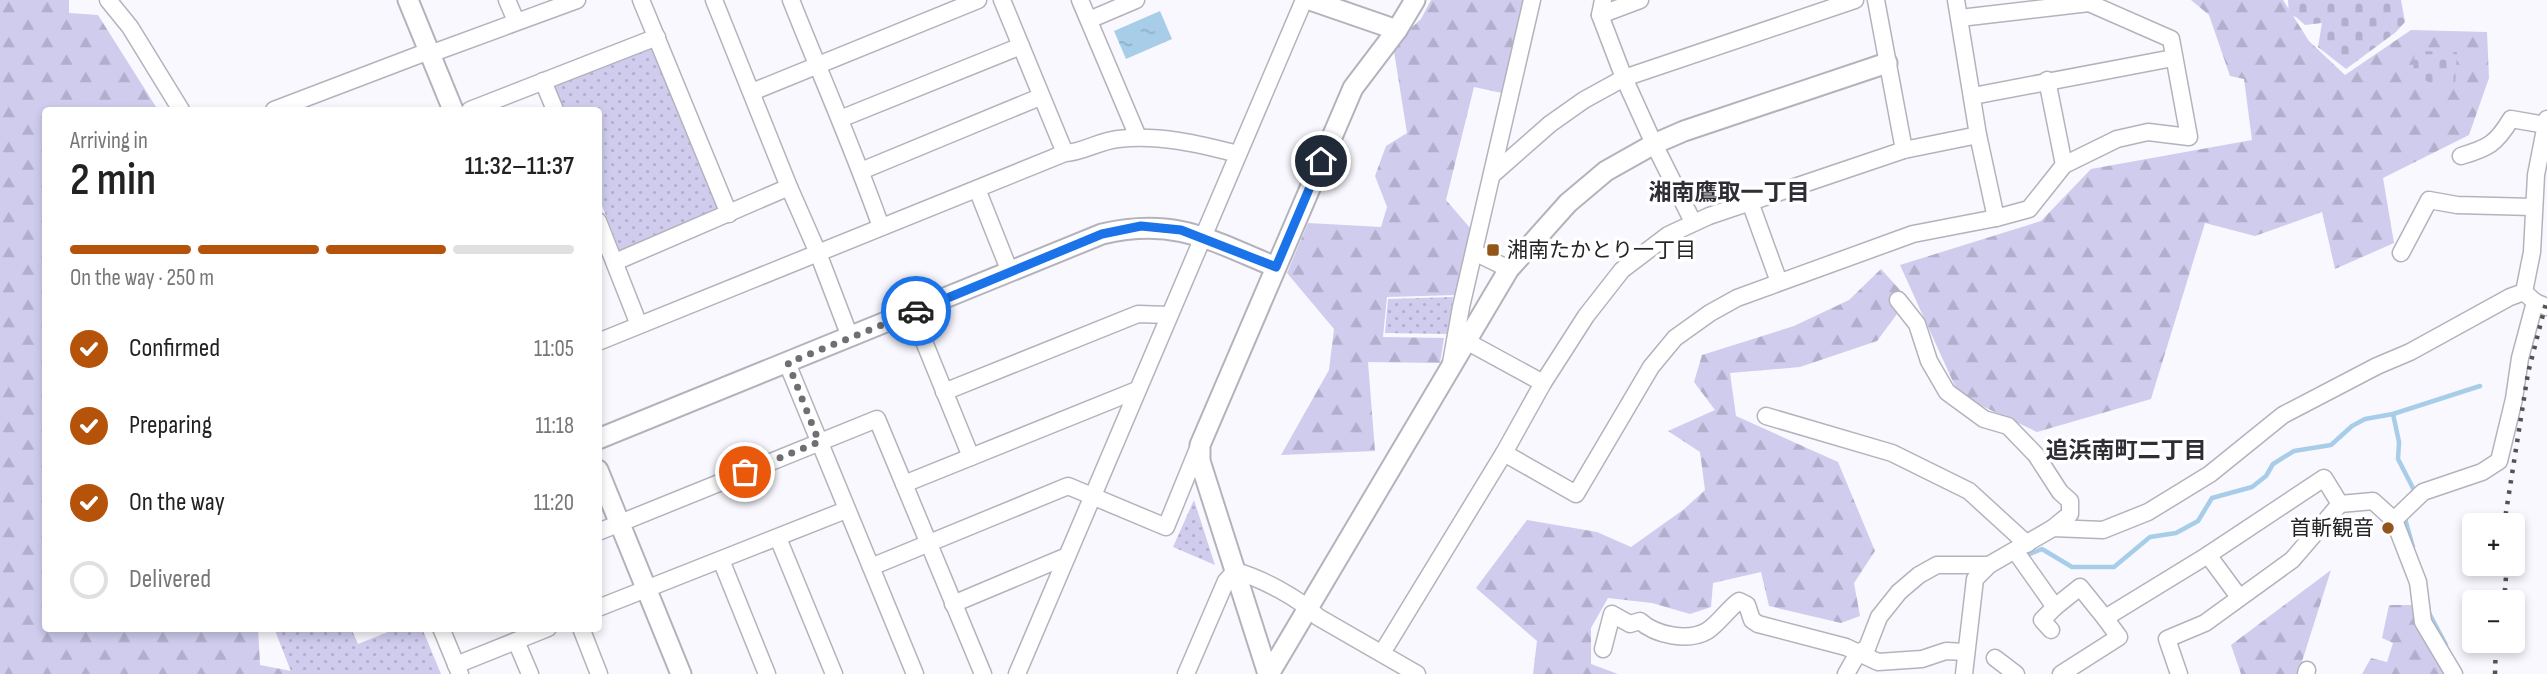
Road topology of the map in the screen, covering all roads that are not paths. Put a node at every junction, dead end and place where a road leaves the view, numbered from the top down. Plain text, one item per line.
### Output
1 (108, 0) edge
2 (408, 0) edge
3 (507, 0) edge
4 (577, 0) edge
5 (641, 0) edge
6 (714, 0) edge
7 (792, 0) edge
8 (978, 0) edge
9 (1002, 0) edge
10 (1080, 0) edge
11 (1136, 0) edge
12 (1304, 0) edge
13 (1310, 0) edge
14 (1415, 0) edge
15 (1532, 0) edge
16 (1640, 0) edge
17 (1855, 0) edge
18 (1876, 0) edge
19 (1956, 0) edge
20 (2089, 2) edge
21 (1602, 7) edge
22 (1959, 18) junction
23 (1089, 20) junction
24 (516, 21) junction
25 (1396, 30) junction
26 (657, 37) junction
27 (1021, 46) junction
28 (430, 52) junction
29 (2173, 58) junction
30 (1887, 63) junction
31 (816, 65) junction
32 (1624, 78) junction
33 (2047, 80) junction
34 (543, 81) junction
35 (752, 92) junction
36 (1973, 96) junction
37 (1040, 97) junction
38 (179, 107) edge
39 (282, 107) edge
40 (452, 107) edge
41 (478, 107) edge
42 (554, 107) edge
43 (840, 119) junction
44 (2546, 122) edge
45 (1978, 135) junction
46 (1138, 137) junction
47 (1654, 144) junction
48 (1903, 150) junction
49 (1065, 153) junction
50 (1238, 154) junction
51 (2460, 156) dead end
52 (2064, 164) junction
53 (862, 171) junction
54 (1492, 175) junction
55 (789, 187) junction
56 (977, 189) junction
57 (1750, 202) junction
58 (2533, 207) junction
59 (729, 214) junction
60 (1996, 218) junction
61 (1693, 222) junction
62 (881, 227) junction
63 (602, 231) edge
64 (1203, 237) junction
65 (1474, 252) junction
66 (818, 253) junction
67 (2401, 253) dead end
68 (615, 262) junction
69 (1276, 267) junction
70 (1509, 270) junction
71 (1010, 272) junction
72 (1780, 282) junction
73 (1898, 300) dead end
74 (2535, 301) edge
75 (912, 312) junction
76 (1169, 315) junction
77 (639, 325) junction
78 (850, 337) junction
79 (602, 340) edge
80 (1466, 341) junction
81 (788, 363) junction
82 (1450, 366) junction
83 (1543, 383) junction
84 (1137, 390) junction
85 (944, 391) junction
86 (1766, 416) dead end
87 (602, 437) edge
88 (819, 442) junction
89 (1200, 445) junction
90 (1504, 453) junction
91 (971, 457) junction
92 (602, 479) edge
93 (904, 484) junction
94 (1092, 497) junction
95 (2340, 503) junction
96 (846, 510) junction
97 (2394, 520) junction
98 (621, 523) junction
99 (2053, 528) junction
100 (602, 530) edge
101 (778, 538) junction
102 (927, 544) junction
103 (2022, 548) junction
104 (2208, 555) junction
105 (1067, 556) junction
106 (722, 560) junction
107 (1989, 565) junction
108 (871, 567) junction
109 (1235, 571) junction
110 (646, 589) junction
111 (2239, 597) junction
112 (953, 604) junction
113 (602, 606) edge
114 (2055, 607) junction
115 (1309, 608) junction
116 (2105, 618) junction
117 (2051, 629) dead end
118 (443, 632) edge
119 (538, 632) edge
120 (583, 632) edge
121 (516, 641) junction
122 (1603, 649) dead end
123 (1966, 652) junction
124 (1382, 653) junction
125 (1858, 653) junction
126 (1995, 658) dead end
127 (458, 670) edge
128 (2174, 673) edge
129 (530, 674) edge
130 (599, 674) edge
131 (681, 674) edge
132 (767, 674) edge
133 (834, 674) edge
134 (915, 674) edge
135 (983, 674) edge
136 (1017, 674) edge
137 (1186, 674) edge
138 (1269, 674) edge
139 (1417, 674) edge
140 (1846, 674) edge
141 (1964, 674) edge
142 (2016, 674) edge
143 (2061, 674) edge
144 (2454, 674) edge

1 - 38 street
2 - 28 street
3 - 24 street
4 - 24 street
5 - 26 street
6 - 35 street
7 - 31 street
8 - 31 street
9 - 27 street
10 - 23 street
11 - 23 street
12 - 50 street
13 - 25 street
14 - 25 street
15 - 54 street
16 - 21 street
17 - 32 street
18 - 30 street
19 - 22 street
20 - 22 street
20 - 29 street
21 - 32 street
22 - 36 street
23 - 46 street
24 - 28 street
25 - 69 street
26 - 34 street
26 - 59 street
27 - 37 street
27 - 43 street
28 - 39 street
28 - 40 street
29 - 33 street
29 - 52 street
30 - 47 street
30 - 48 street
31 - 35 street
31 - 43 street
32 - 47 street
32 - 54 street
33 - 36 street
33 - 52 street
34 - 41 street
34 - 42 street
35 - 55 street
36 - 45 street
37 - 49 street
37 - 53 street
43 - 53 street
44 - 51 street
44 - 58 street
45 - 48 street
45 - 60 street
46 - 49 street
46 - 50 street
47 - 61 street
47 - 70 street
48 - 57 street
49 - 56 street
50 - 64 street
52 - 60 street
53 - 62 street
54 - 65 street
55 - 59 street
55 - 66 street
56 - 62 street
56 - 71 street
57 - 61 street
57 - 72 street
58 - 67 street
58 - 74 street
59 - 68 street
60 - 72 street
61 - 83 street
62 - 66 street
63 - 68 street
64 - 69 street
64 - 71 street
64 - 76 street
65 - 70 street
65 - 82 street
66 - 77 street
66 - 78 street
68 - 77 street
69 - 89 street
70 - 80 street
71 - 75 street
72 - 90 street
73 - 99 street
74 - 97 street
74 - 99 street
75 - 78 street
75 - 85 street
76 - 84 street
76 - 85 street
77 - 79 street
78 - 81 street
80 - 82 street
80 - 83 street
81 - 87 street
81 - 88 street
82 - 115 street
83 - 90 street
84 - 91 street
84 - 94 street
85 - 91 street
86 - 103 street
88 - 93 street
88 - 96 street
88 - 98 street
89 - 94 street
89 - 109 street
90 - 124 street
91 - 93 street
92 - 98 street
93 - 102 street
94 - 102 street
94 - 105 street
95 - 97 street
95 - 104 street
95 - 111 street
96 - 101 street
96 - 108 street
97 - 144 street
98 - 100 street
98 - 110 street
99 - 103 street
101 - 106 street
101 - 133 street
102 - 108 street
102 - 112 street
103 - 107 street
103 - 114 street
104 - 111 street
104 - 116 street
105 - 112 street
105 - 136 street
106 - 110 street
106 - 132 street
107 - 123 street
107 - 125 street
108 - 134 street
109 - 115 street
109 - 137 street
109 - 138 street
110 - 113 street
110 - 131 street
111 - 128 street
112 - 135 street
114 - 116 street
114 - 117 street
115 - 124 street
115 - 138 street
116 - 143 street
118 - 127 street
119 - 121 street
120 - 130 street
121 - 127 street
121 - 129 street
122 - 125 street
123 - 125 street
123 - 141 street
124 - 139 street
125 - 140 street
126 - 142 street

